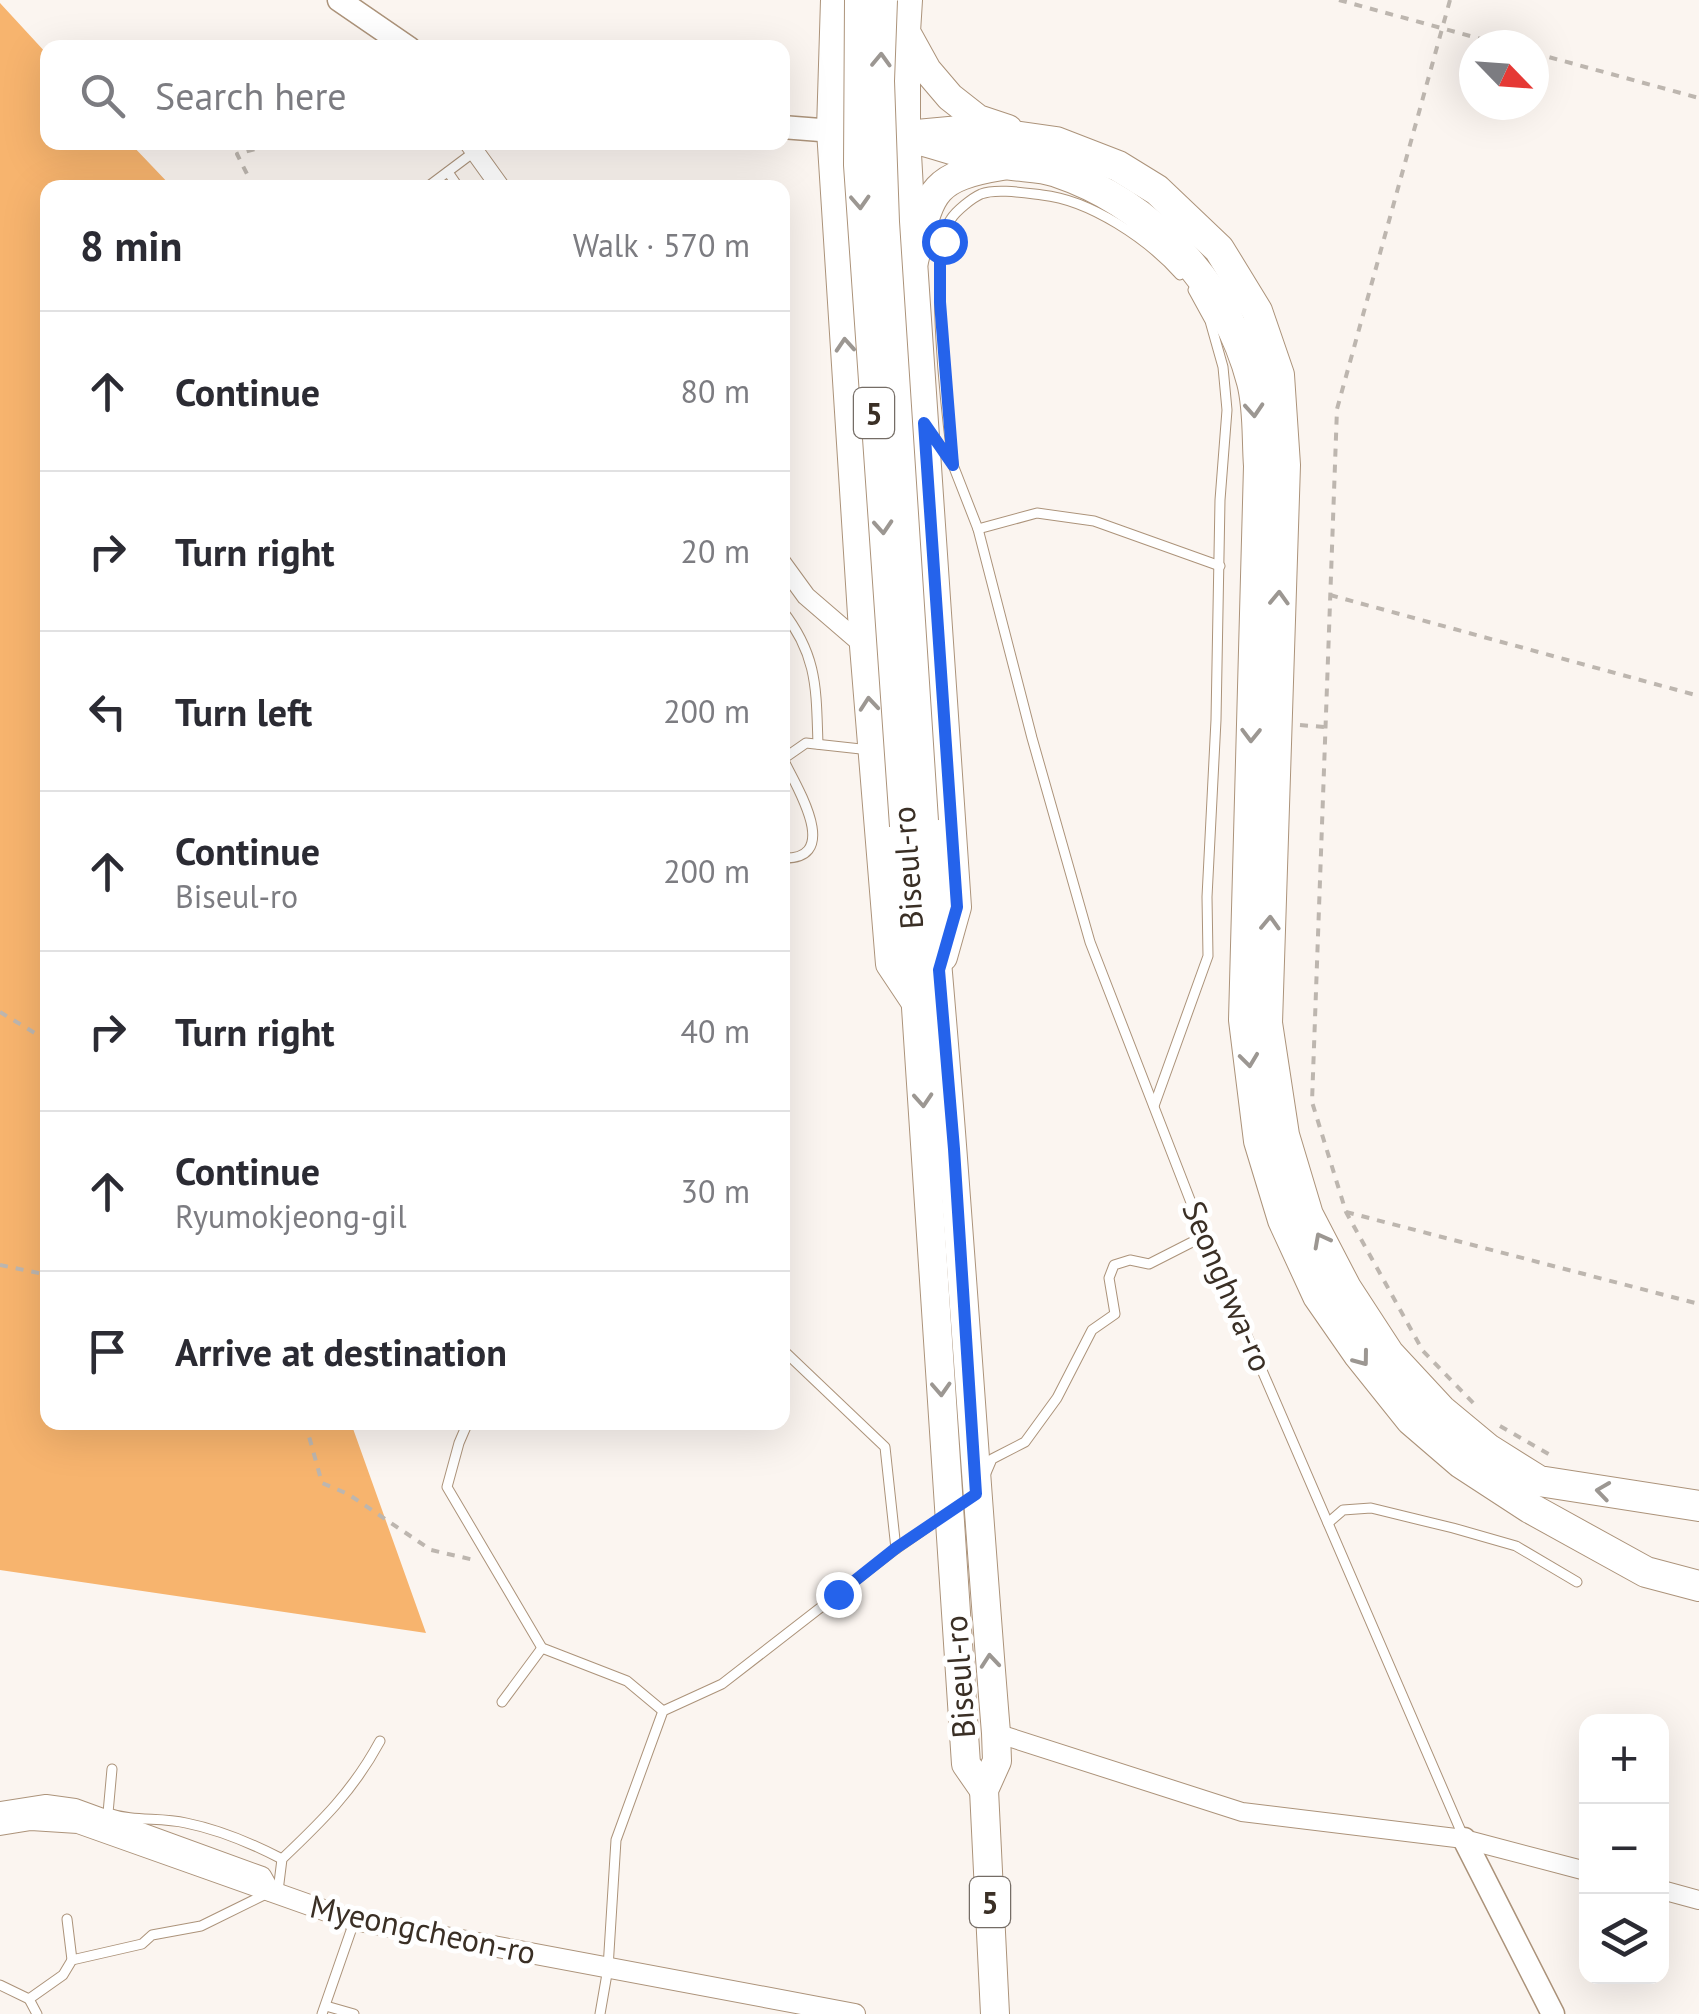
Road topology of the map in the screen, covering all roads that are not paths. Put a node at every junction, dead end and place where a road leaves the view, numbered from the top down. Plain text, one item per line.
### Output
1 (339, 0) edge
2 (835, 0) edge
3 (859, 0) edge
4 (883, 0) edge
5 (908, 0) edge
6 (376, 28) junction
7 (906, 32) junction
8 (386, 40) edge
9 (396, 40) edge
10 (790, 127) edge
11 (843, 132) junction
12 (906, 136) junction
13 (1043, 141) junction
14 (468, 150) edge
15 (473, 150) edge
16 (1006, 164) junction
17 (448, 172) junction
18 (437, 180) edge
19 (454, 180) edge
20 (495, 180) edge
21 (913, 261) junction
22 (924, 423) junction
23 (953, 465) junction
24 (978, 529) junction
25 (1220, 566) junction
26 (790, 573) edge
27 (790, 625) edge
28 (864, 646) junction
29 (818, 744) junction
30 (873, 750) junction
31 (790, 754) edge
32 (790, 773) edge
33 (914, 824) junction
34 (790, 859) edge
35 (939, 970) junction
36 (916, 1003) junction
37 (1154, 1106) junction
38 (1204, 1236) junction
39 (790, 1357) edge
40 (465, 1430) edge
41 (976, 1494) junction
42 (1699, 1506) edge
43 (947, 1513) junction
44 (1328, 1523) junction
45 (896, 1548) junction
46 (1577, 1582) dead end
47 (1699, 1586) edge
48 (542, 1648) junction
49 (502, 1702) dead end
50 (663, 1712) junction
51 (996, 1733) junction
52 (380, 1741) dead end
53 (112, 1769) dead end
54 (984, 1790) junction
55 (0, 1810) edge
56 (0, 1825) edge
57 (1464, 1839) junction
58 (282, 1859) junction
59 (1579, 1869) edge
60 (1669, 1892) edge
61 (274, 1893) junction
62 (1699, 1900) edge
63 (67, 1919) dead end
64 (354, 1920) junction
65 (72, 1960) junction
66 (608, 1968) junction
67 (0, 1985) edge
68 (29, 2000) junction
69 (323, 2010) edge
70 (37, 2014) edge
71 (354, 2014) edge
72 (600, 2014) edge
73 (855, 2014) edge
74 (995, 2014) edge
75 (1554, 2014) edge

1 - 6 main road
2 - 11 main road
3 -> 33 main road, Biseul-ro / 5, bridge
33 -> 4 main road, Biseul-ro / 5, bridge
5 - 7 main road
6 - 8 street
6 - 9 main road
7 - 12 main road
7 - 13 main road
10 - 11 main road
11 - 12 highway
28 -> 11 main road
12 - 13 highway
12 - 16 highway
12 - 21 main road
42 -> 13 highway
14 - 17 lane
15 - 20 street
16 - 21 highway
16 -> 47 highway
17 - 18 lane
17 - 19 lane
21 - 22 main road
22 - 23 lane
22 - 35 main road
23 - 24 lane, Seonghwa-ro
23 - 25 lane
24 - 25 lane
24 - 37 lane, Seonghwa-ro
25 - 37 lane
26 - 28 street
27 - 29 lane
30 -> 28 main road
29 - 30 lane
29 - 31 lane
30 - 36 main road
32 - 34 lane
33 - 35 main road, Biseul-ro / 5
33 - 36 main road, Biseul-ro / 5
35 - 41 main road, Biseul-ro / 5
36 -> 43 main road, Biseul-ro / 5
37 - 38 lane, Seonghwa-ro
38 - 41 lane
38 - 44 lane, Seonghwa-ro
39 - 45 lane
40 - 48 lane
41 - 43 lane
51 -> 41 main road, Biseul-ro / 5
43 - 45 lane
43 - 54 main road, Biseul-ro / 5
44 - 46 lane
44 - 57 lane, Seonghwa-ro
45 - 50 lane
48 - 49 lane
48 - 50 lane
50 - 66 lane
51 - 54 main road, Biseul-ro / 5
51 - 57 street
52 - 58 lane
53 - 58 lane
54 - 74 main road, Biseul-ro / 5
55 - 61 street
56 - 61 street, Myeongcheon-ro
57 - 59 street
57 - 75 main road, Seonghwa-ro
58 - 61 lane
60 - 62 street
61 - 64 street, Myeongcheon-ro
61 - 65 lane
63 - 65 lane
64 - 66 street, Myeongcheon-ro
64 - 69 lane
65 - 68 lane
66 - 72 lane
66 - 73 street, Myeongcheon-ro
67 - 68 lane
68 - 70 lane
69 - 71 lane

